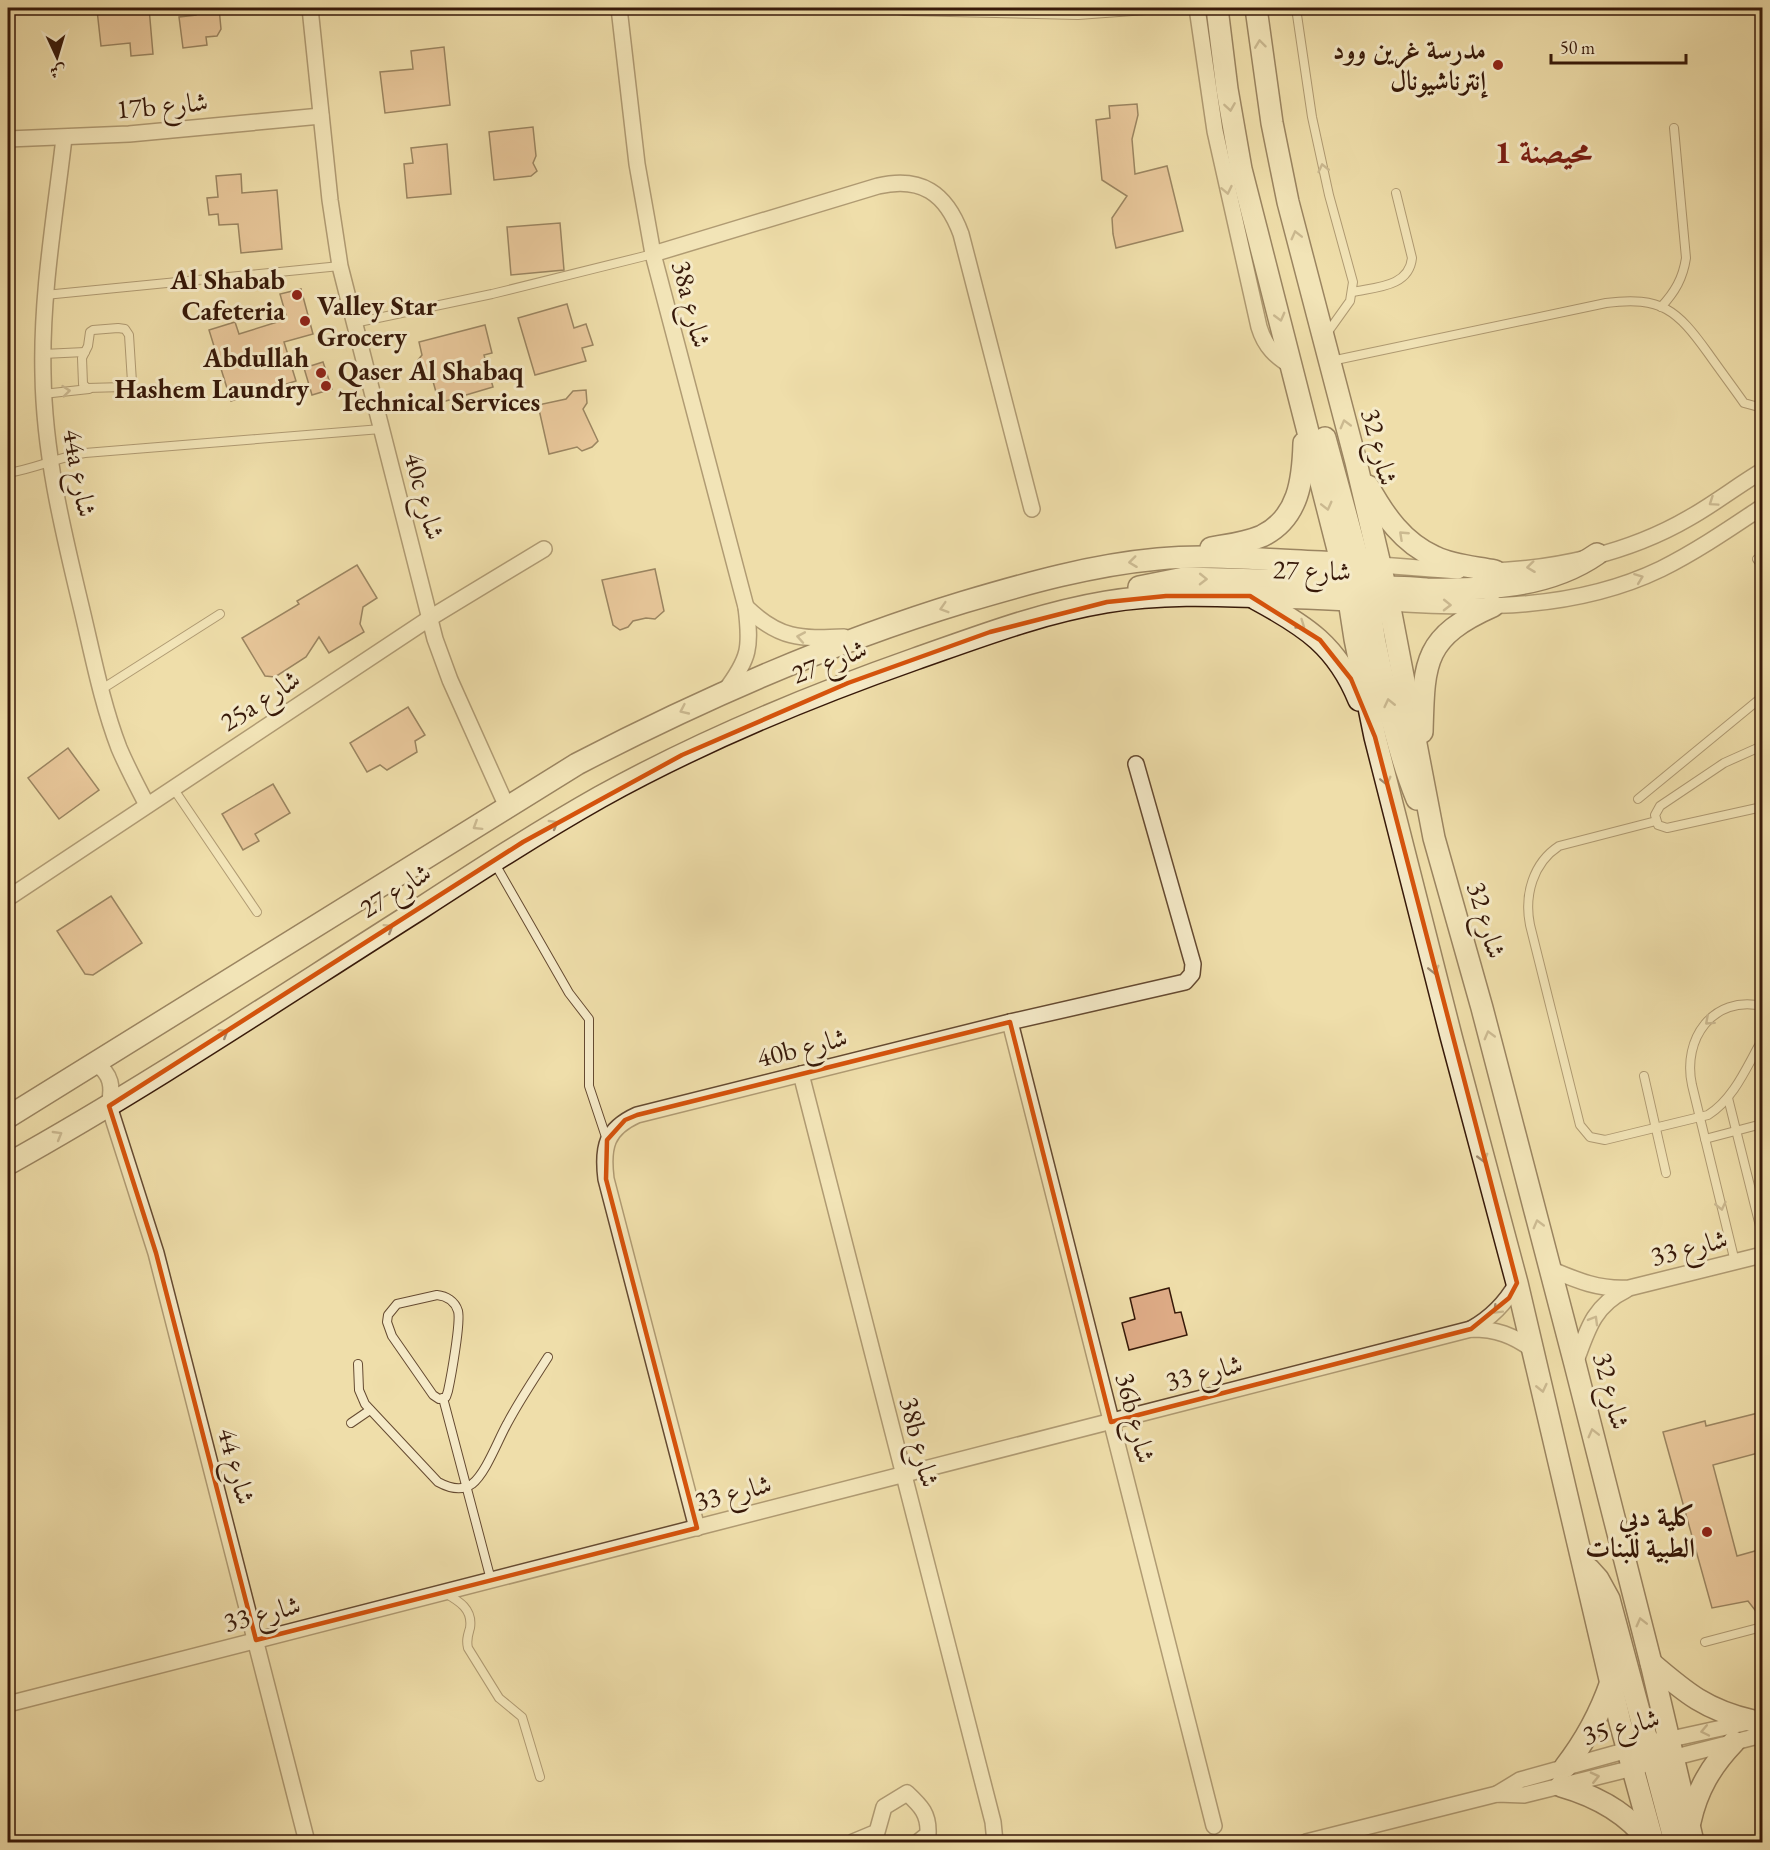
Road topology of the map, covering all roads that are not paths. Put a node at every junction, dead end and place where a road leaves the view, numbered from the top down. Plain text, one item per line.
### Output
1 (310, 8) edge
2 (619, 8) edge
3 (883, 8) edge
4 (1173, 8) edge
5 (1197, 8) edge
6 (1217, 8) edge
7 (1256, 8) edge
8 (1296, 8) edge
9 (321, 116) junction
10 (1674, 128) dead end
11 (64, 138) junction
12 (8, 139) edge
13 (1396, 193) dead end
14 (653, 254) junction
15 (340, 266) junction
16 (1353, 292) junction
17 (45, 295) junction
18 (1661, 307) junction
19 (354, 323) junction
20 (1323, 339) junction
21 (85, 352) junction
22 (43, 354) junction
23 (1329, 362) junction
24 (1293, 367) junction
25 (89, 389) junction
26 (43, 394) junction
27 (1762, 404) edge
28 (1305, 415) junction
29 (381, 429) junction
30 (50, 462) junction
31 (1356, 462) junction
32 (1762, 471) edge
33 (8, 473) edge
34 (1762, 507) edge
35 (1032, 509) dead end
36 (544, 549) dead end
37 (1597, 554) junction
38 (1160, 558) junction
39 (1757, 559) dead end
40 (1762, 566) edge
41 (1495, 571) junction
42 (1365, 583) junction
43 (1250, 596) junction
44 (1107, 602) junction
45 (1493, 606) junction
46 (746, 607) junction
47 (220, 614) dead end
48 (430, 618) junction
49 (860, 636) junction
50 (102, 689) junction
51 (724, 691) junction
52 (1762, 697) edge
53 (1375, 737) junction
54 (1762, 746) edge
55 (1136, 764) dead end
56 (1421, 765) junction
57 (173, 788) junction
58 (1638, 799) dead end
59 (147, 805) junction
60 (507, 807) junction
61 (1762, 807) edge
62 (1656, 820) junction
63 (1434, 838) junction
64 (493, 861) junction
65 (8, 898) edge
66 (257, 912) dead end
67 (1762, 1006) edge
68 (1010, 1022) junction
69 (1762, 1041) edge
70 (96, 1063) junction
71 (801, 1074) junction
72 (1644, 1076) dead end
73 (1728, 1098) junction
74 (109, 1106) junction
75 (8, 1117) edge
76 (1700, 1118) junction
77 (1762, 1124) edge
78 (1655, 1128) junction
79 (1737, 1131) junction
80 (1705, 1139) junction
81 (607, 1140) junction
82 (8, 1164) edge
83 (1666, 1173) dead end
84 (1762, 1234) edge
85 (1762, 1255) edge
86 (1735, 1262) junction
87 (1550, 1269) junction
88 (1517, 1283) junction
89 (1629, 1288) junction
90 (1471, 1329) junction
91 (1533, 1350) junction
92 (548, 1357) dead end
93 (358, 1364) dead end
94 (1575, 1364) junction
95 (443, 1398) junction
96 (370, 1410) junction
97 (1111, 1422) junction
98 (351, 1423) dead end
99 (902, 1475) junction
100 (466, 1487) junction
101 (697, 1527) junction
102 (1584, 1564) junction
103 (491, 1580) junction
104 (444, 1592) junction
105 (1762, 1627) edge
106 (256, 1640) junction
107 (1705, 1642) dead end
108 (1651, 1663) junction
109 (1611, 1682) junction
110 (8, 1704) edge
111 (1759, 1725) edge
112 (1734, 1742) junction
113 (1662, 1751) junction
114 (1630, 1759) junction
115 (1563, 1776) junction
116 (540, 1777) dead end
117 (993, 1822) junction
118 (1214, 1826) dead end
119 (1691, 1834) edge
120 (883, 1837) edge
121 (307, 1842) edge
122 (853, 1842) edge
123 (918, 1842) edge
124 (995, 1842) edge
125 (1003, 1842) edge
126 (1306, 1842) edge
127 (1651, 1842) edge
128 (1675, 1842) edge

1 - 9 street, 40c شارع
2 - 14 street, 38a شارع
3 - 4 lane
5 -> 24 street
6 -> 24 street, شارع 32
20 -> 7 street, شارع 32
16 -> 8 lane
9 - 11 street, 17b شارع
9 - 15 street, 40c شارع
10 - 18 lane
11 - 12 street, 17b شارع
11 - 17 street, 44a شارع
13 - 16 lane
14 - 19 lane
14 - 35 street
14 - 46 street, 38a شارع
15 - 17 lane
15 - 19 street, 40c شارع
16 - 20 lane
17 - 22 street, 44a شارع
18 - 23 lane
18 - 27 lane
19 - 29 street, 40c شارع
20 - 23 street, شارع 32
21 - 22 lane
21 - 25 lane
21 - 25 lane
22 - 26 street, 44a شارع
31 -> 23 street, شارع 32
24 - 28 street, شارع 32
24 - 42 street
26 -> 25 lane
26 - 30 street, 44a شارع
28 - 38 street
28 -> 42 street, شارع 32
29 - 30 lane
29 - 48 street, 40c شارع
30 - 33 lane
30 - 50 street, 44a شارع
41 -> 31 street
31 - 42 street, شارع 32
32 -> 37 street, شارع 27
45 -> 34 street, شارع 27
36 - 48 street, 25a شارع
37 -> 41 street, شارع 27
37 - 42 street
38 - 42 street, شارع 27
38 -> 49 street, شارع 27
39 - 40 lane
41 - 42 street, شارع 27
42 - 43 street, شارع 27
44 -> 42 street
42 -> 45 street, شارع 27
42 - 53 street, شارع 32
42 - 56 street, شارع 32
63 -> 42 street
43 - 44 street, شارع 27
43 -> 53 street
64 -> 44 street, شارع 27
45 - 56 street
49 -> 46 street
46 - 51 street, 38a شارع
47 - 50 lane
48 - 57 street, 25a شارع
48 - 60 street, 40c شارع
49 - 51 street, شارع 27
50 - 59 street, 44a شارع
51 -> 60 street, شارع 27
52 - 58 lane
53 -> 88 street, شارع 32
54 - 62 lane
55 - 68 street, 40b شارع
56 - 63 street, شارع 32
57 - 59 street, 25a شارع
57 - 66 lane
59 - 65 street, 25a شارع
60 -> 70 street, شارع 27
61 - 62 lane
62 - 78 lane
87 -> 63 street, شارع 32
74 -> 64 street, شارع 27
64 - 81 lane
67 -> 76 lane
68 - 71 street, 40b شارع
68 - 97 street, 36b شارع
69 - 73 lane
70 - 74 street, شارع 44
70 - 75 street, شارع 27
71 - 81 street, 40b شارع
71 - 99 street, 38b شارع
72 - 78 lane
73 - 76 lane
73 - 79 lane
82 -> 74 street, شارع 27
74 - 106 street, شارع 44
76 - 78 lane
76 - 80 lane
77 - 79 lane
78 - 83 lane
79 - 80 lane
79 - 84 lane
80 -> 86 lane
81 - 101 street
85 - 86 street, شارع 33
86 - 89 street, شارع 33
87 - 89 street, شارع 33
87 - 94 street, شارع 32
88 -> 90 street, شارع 33
88 - 91 street, شارع 32
94 -> 89 street, شارع 33
90 - 91 street, شارع 33
90 - 97 street, شارع 33
91 -> 102 street, شارع 32
92 - 100 lane
93 - 96 lane
108 -> 94 street, شارع 32
95 - 95 lane
95 - 100 lane
96 - 98 lane
96 - 100 lane
97 - 99 street, شارع 33
97 - 118 street, 36b شارع
99 - 101 street, شارع 33
99 - 117 street, 38b شارع
100 - 103 lane
101 - 103 street, شارع 33
102 - 109 street, شارع 32
102 - 113 street
103 - 104 street, شارع 33
104 - 106 street, شارع 33
104 - 116 lane
105 - 107 lane
106 - 110 street, شارع 33
106 - 121 street, شارع 44
108 - 111 street
108 - 113 street, شارع 32
109 - 114 street, شارع 32
109 - 115 street
111 - 112 street, شارع 35
111 -> 113 street, شارع 35
112 - 113 street, شارع 35
112 - 119 street
113 - 114 street
113 - 119 street, شارع 32
113 - 128 street
114 - 115 street, شارع 35
114 - 127 street, شارع 32
115 - 126 street, شارع 35
115 - 127 street
117 - 124 street, 38b شارع
117 - 125 street, 38b شارع
120 - 122 street
120 - 123 street

